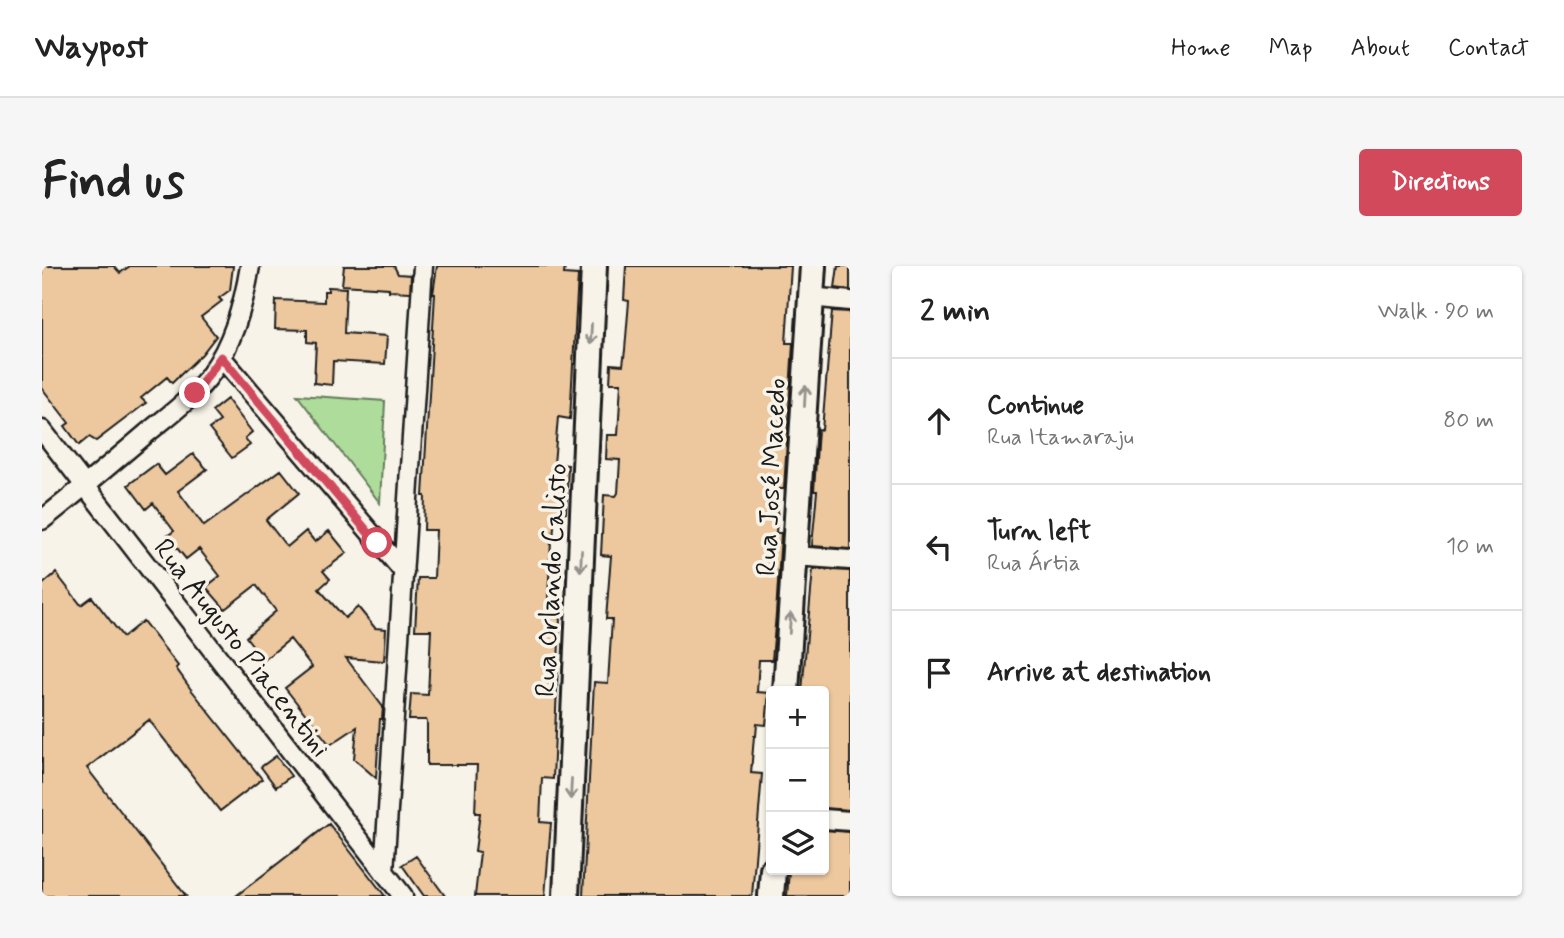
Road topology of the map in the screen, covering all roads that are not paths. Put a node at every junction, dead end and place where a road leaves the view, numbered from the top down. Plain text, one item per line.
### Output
1 (250, 266) edge
2 (423, 266) edge
3 (594, 266) edge
4 (813, 266) edge
5 (810, 297) junction
6 (850, 301) edge
7 (221, 357) junction
8 (42, 430) edge
9 (85, 487) junction
10 (42, 520) edge
11 (795, 556) junction
12 (850, 560) edge
13 (404, 572) junction
14 (786, 686) edge
15 (829, 819) edge
16 (850, 821) edge
17 (384, 872) junction
18 (773, 875) edge
19 (403, 896) edge
20 (566, 896) edge
21 (771, 896) edge

1 - 7 street
2 - 13 street
3 -> 20 street, Rua Orlando Calisto
4 - 5 street, Rua José Macedo
5 - 6 street
11 -> 5 street, Rua José Macedo
7 - 9 street
7 - 13 street
8 - 9 street, Rua Augusto Piacentini
9 - 10 street
9 - 17 street, Rua Augusto Piacentini
11 - 12 street
14 -> 11 street, Rua José Macedo
13 - 17 street
15 - 16 street
17 - 19 street, Rua Augusto Piacentini
18 - 21 street

